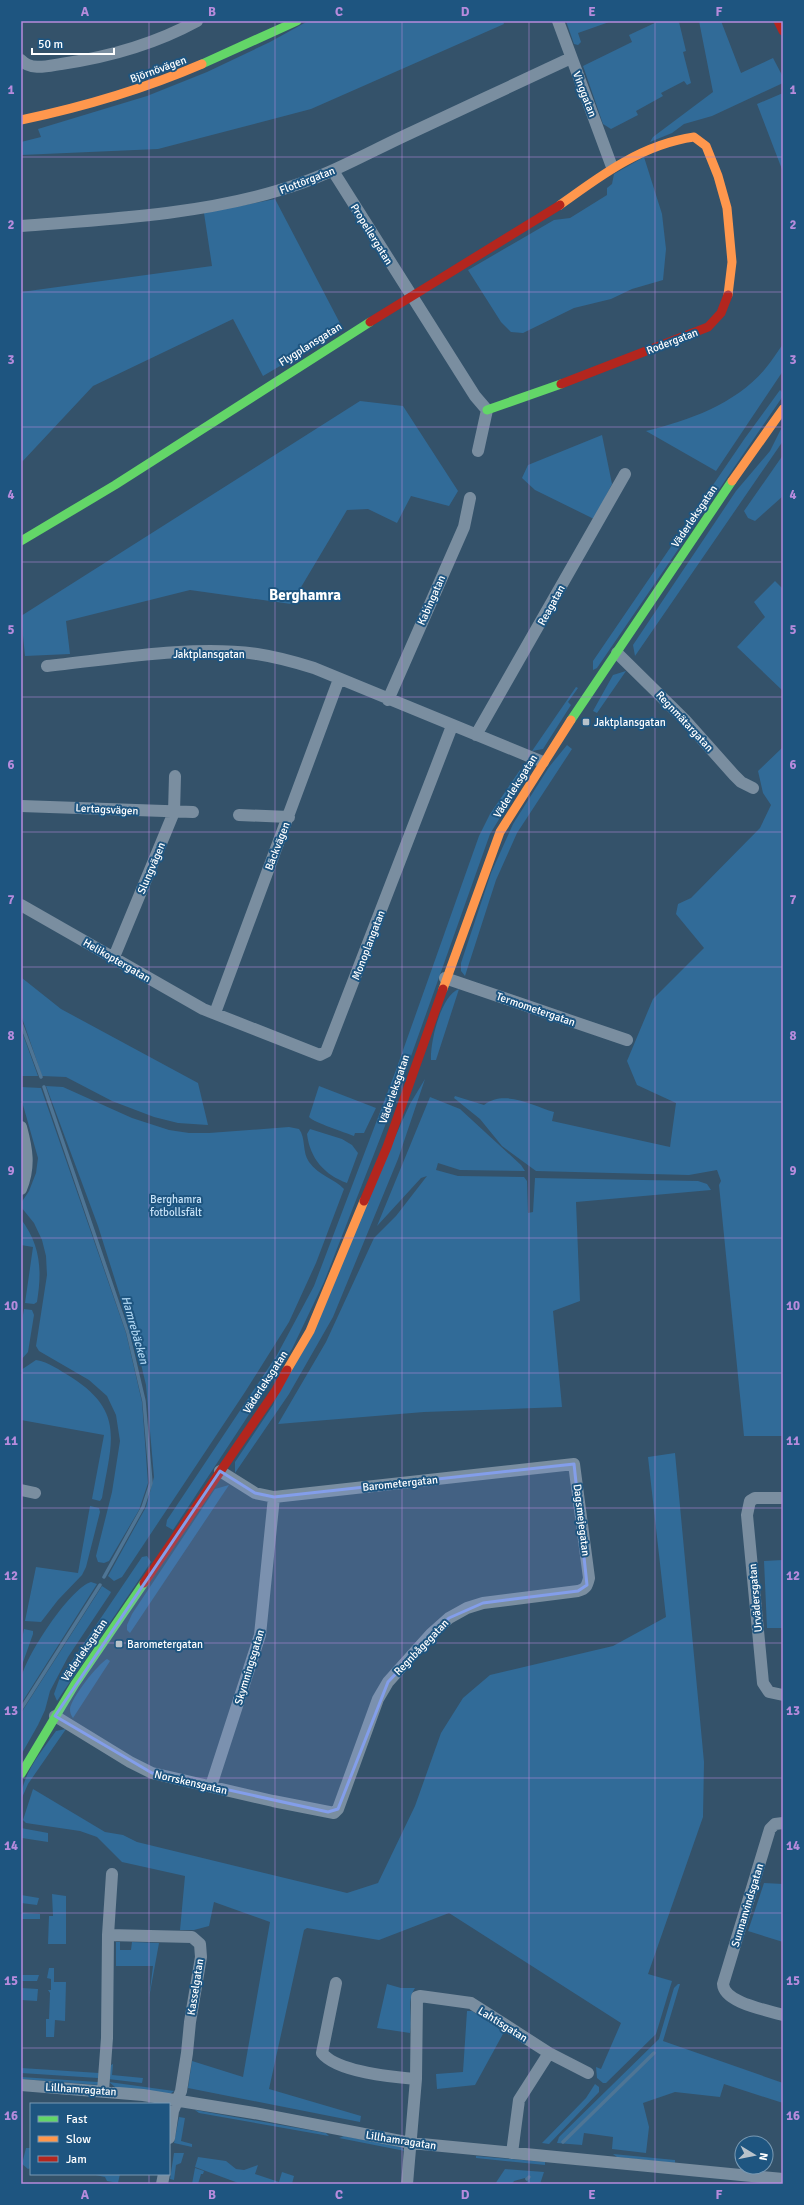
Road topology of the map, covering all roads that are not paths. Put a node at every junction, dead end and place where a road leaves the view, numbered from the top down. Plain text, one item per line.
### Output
1 (198, 21) edge
2 (297, 21) edge
3 (558, 21) edge
4 (778, 21) edge
5 (783, 31) edge
6 (571, 58) junction
7 (21, 60) edge
8 (21, 120) edge
9 (612, 166) junction
10 (333, 171) junction
11 (21, 226) edge
12 (412, 297) junction
13 (487, 410) junction
14 (783, 410) edge
15 (478, 450) dead end
16 (625, 474) dead end
17 (470, 498) dead end
18 (21, 541) edge
19 (618, 653) junction
20 (47, 666) dead end
21 (339, 679) junction
22 (388, 700) junction
23 (452, 726) junction
24 (476, 735) junction
25 (543, 762) junction
26 (175, 776) dead end
27 (753, 788) dead end
28 (21, 806) edge
29 (174, 812) junction
30 (193, 812) dead end
31 (239, 815) dead end
32 (289, 817) junction
33 (21, 905) edge
34 (114, 957) junction
35 (446, 978) junction
36 (214, 1013) junction
37 (627, 1040) dead end
38 (21, 1127) edge
39 (21, 1189) edge
40 (564, 1465) joint
41 (220, 1471) junction
42 (21, 1490) edge
43 (35, 1493) dead end
44 (274, 1497) junction
45 (783, 1498) edge
46 (587, 1585) joint
47 (783, 1694) edge
48 (55, 1716) junction
49 (21, 1774) edge
50 (211, 1786) junction
51 (338, 1809) joint
52 (783, 1823) edge
53 (112, 1874) dead end
54 (108, 1935) junction
55 (336, 1984) dead end
56 (783, 2015) edge
57 (549, 2053) junction
58 (588, 2073) dead end
59 (416, 2079) junction
60 (21, 2085) edge
61 (103, 2091) junction
62 (178, 2101) junction
63 (170, 2131) edge
64 (411, 2143) junction
65 (512, 2153) junction
66 (783, 2179) edge
67 (407, 2184) edge

1 - 7 street
2 - 8 street, Björnövägen
3 - 6 street, Vinggatan
4 - 5 street
6 - 9 street, Vinggatan
6 - 10 street, Flottörgatan
9 - 12 street, Flygplansgatan
9 - 13 street, Rodergatan
10 - 11 street, Flottörgatan
10 - 12 street, Propellergatan
12 - 13 street
12 - 18 street, Flygplansgatan
13 - 15 street
14 - 19 street, Väderleksgatan
16 - 24 street, Reagatan
17 - 22 street, Kabingatan
19 - 25 street, Väderleksgatan
19 - 27 street, Regnmätargatan
20 - 21 street, Jaktplansgatan
21 - 22 street, Jaktplansgatan
21 - 32 street, Bäckvägen
22 - 23 street, Jaktplansgatan
23 - 24 street, Jaktplansgatan
23 - 36 street, Monoplangatan
24 - 25 street, Jaktplansgatan
25 - 35 street, Väderleksgatan
26 - 29 street, Slungvägen
28 - 29 street, Lertagsvägen
29 - 30 street, Lertagsvägen
29 - 34 street, Slungvägen
31 - 32 street
32 - 36 street, Bäckvägen
33 - 34 street, Helikoptergatan
34 - 36 street, Helikoptergatan
35 - 37 street, Termometergatan
35 - 41 street, Väderleksgatan
38 - 39 street
40 - 44 street, Barometergatan
40 - 46 street, Dagsmejegatan
41 - 44 street, Barometergatan
41 - 48 street, Väderleksgatan
42 - 43 street
44 - 50 street, Skymningsgatan
45 - 47 street, Urvädersgatan
46 - 51 street, Regnbågegatan
48 - 49 street, Väderleksgatan
48 - 50 street, Norrskensgatan
50 - 51 street, Norrskensgatan
52 - 56 street, Sunnanvindsgatan
53 - 54 street
54 - 61 street
54 - 62 street, Kasselgatan
55 - 59 street
57 - 58 street, Lahtisgatan
57 - 59 street, Lahtisgatan
57 - 65 street
59 - 64 street, Lahtisgatan
60 - 61 street, Lillhamragatan
61 - 62 street, Lillhamragatan
62 - 63 street
62 - 64 street, Lillhamragatan
64 - 65 street, Lillhamragatan
64 - 67 street, Lahtisgatan
65 - 66 street, Lillhamragatan

